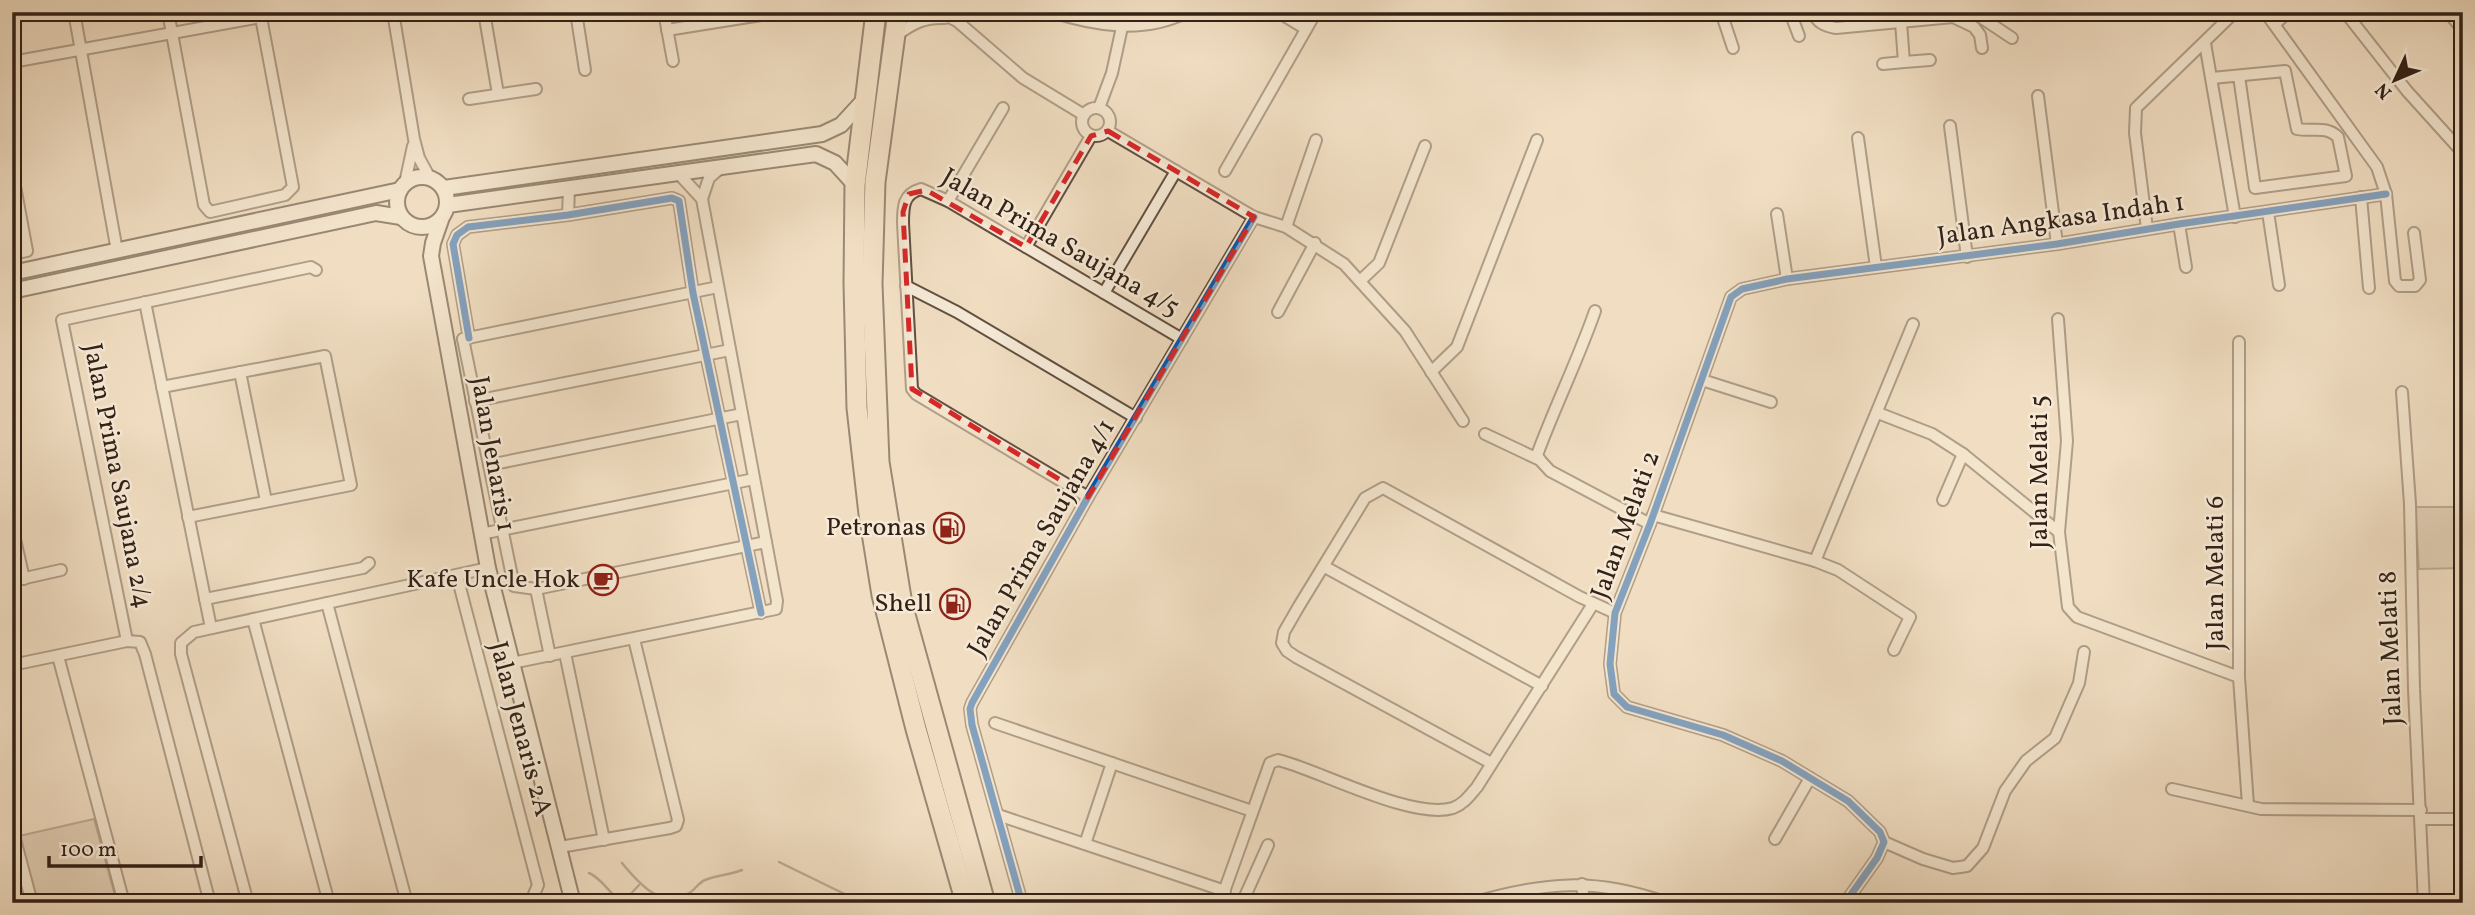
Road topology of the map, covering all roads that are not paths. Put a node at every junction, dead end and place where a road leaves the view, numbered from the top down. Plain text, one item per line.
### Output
1 (74, 12) edge
2 (168, 12) edge
3 (393, 12) edge
4 (485, 12) edge
5 (576, 12) edge
6 (664, 12) edge
7 (780, 12) edge
8 (876, 12) edge
9 (898, 12) edge
10 (1052, 12) edge
11 (1187, 12) edge
12 (1278, 12) edge
13 (1316, 12) edge
14 (1721, 12) edge
15 (1790, 12) edge
16 (1813, 12) edge
17 (1973, 12) edge
18 (2235, 12) edge
19 (2265, 12) edge
20 (2288, 12) edge
21 (2345, 12) edge
22 (2448, 12) edge
23 (260, 15) edge
24 (944, 15) edge
25 (1901, 22) junction
26 (2275, 23) junction
27 (1122, 27) junction
28 (1306, 29) junction
29 (667, 30) junction
30 (2463, 30) edge
31 (172, 33) junction
32 (896, 36) junction
33 (1799, 36) dead end
34 (2012, 38) dead end
35 (2205, 43) junction
36 (1733, 48) dead end
37 (1982, 48) dead end
38 (80, 50) junction
39 (1930, 60) dead end
40 (673, 61) dead end
41 (12, 62) edge
42 (1904, 62) junction
43 (1884, 64) dead end
44 (585, 70) dead end
45 (2239, 76) junction
46 (2213, 78) junction
47 (536, 89) dead end
48 (498, 94) junction
49 (2038, 96) dead end
50 (469, 99) dead end
51 (864, 100) junction
52 (1003, 108) dead end
53 (1099, 108) junction
54 (1084, 115) junction
55 (1950, 126) dead end
56 (1108, 131) junction
57 (1091, 136) junction
58 (1858, 138) dead end
59 (414, 139) junction
60 (1537, 139) dead end
61 (1316, 140) dead end
62 (1425, 146) dead end
63 (2463, 153) edge
64 (723, 167) junction
65 (12, 170) edge
66 (1176, 171) junction
67 (1225, 171) dead end
68 (678, 173) junction
69 (430, 178) junction
70 (855, 185) junction
71 (402, 187) junction
72 (444, 188) junction
73 (569, 188) junction
74 (2386, 194) junction
75 (2361, 197) junction
76 (702, 199) junction
77 (948, 201) junction
78 (447, 205) junction
79 (2268, 212) junction
80 (568, 215) junction
81 (1777, 215) dead end
82 (1254, 217) junction
83 (2235, 217) junction
84 (441, 219) junction
85 (407, 221) junction
86 (2179, 224) junction
87 (1286, 226) junction
88 (2147, 229) junction
89 (2414, 233) dead end
90 (1315, 243) junction
91 (2057, 244) junction
92 (1026, 247) junction
93 (117, 251) junction
94 (12, 254) edge
95 (431, 256) junction
96 (1967, 257) junction
97 (1876, 267) junction
98 (2186, 267) dead end
99 (316, 270) dead end
100 (12, 273) edge
101 (1787, 279) junction
102 (1360, 281) junction
103 (2279, 285) dead end
104 (906, 286) junction
105 (718, 288) junction
106 (2369, 288) dead end
107 (1742, 289) joint
108 (12, 290) edge
109 (693, 293) junction
110 (1104, 293) junction
111 (145, 302) junction
112 (1595, 311) dead end
113 (1278, 312) dead end
114 (2058, 319) dead end
115 (1913, 324) dead end
116 (466, 338) junction
117 (1182, 339) junction
118 (447, 342) junction
119 (2239, 342) dead end
120 (730, 349) junction
121 (706, 354) junction
122 (240, 372) junction
123 (1431, 372) junction
124 (1702, 380) junction
125 (162, 387) junction
126 (2402, 392) dead end
127 (475, 401) junction
128 (1771, 402) dead end
129 (1878, 413) junction
130 (742, 414) junction
131 (719, 418) junction
132 (1136, 418) junction
133 (1463, 421) dead end
134 (1485, 434) dead end
135 (1963, 454) junction
136 (1540, 460) junction
137 (489, 465) junction
138 (754, 479) junction
139 (733, 483) junction
140 (1088, 497) junction
141 (1943, 499) dead end
142 (267, 501) junction
143 (188, 517) junction
144 (1652, 520) junction
145 (12, 526) edge
146 (502, 530) junction
147 (2059, 532) junction
148 (481, 534) junction
149 (766, 542) junction
150 (747, 546) junction
151 (1815, 561) junction
152 (369, 563) dead end
153 (1325, 567) junction
154 (488, 568) junction
155 (61, 570) dead end
156 (457, 576) junction
157 (24, 579) junction
158 (12, 581) edge
159 (536, 589) junction
160 (205, 599) junction
161 (327, 603) junction
162 (1593, 604) junction
163 (766, 612) junction
164 (1615, 613) junction
165 (253, 619) junction
166 (211, 628) junction
167 (634, 639) junction
168 (127, 641) junction
169 (1894, 650) dead end
170 (2084, 652) dead end
171 (565, 653) junction
172 (58, 656) junction
173 (550, 656) junction
174 (512, 663) junction
175 (12, 665) edge
176 (2239, 677) junction
177 (1542, 686) junction
178 (995, 723) dead end
179 (1112, 763) junction
180 (1491, 763) junction
181 (1810, 778) junction
182 (2172, 789) dead end
183 (2248, 805) junction
184 (1252, 811) junction
185 (998, 815) junction
186 (2421, 815) junction
187 (2463, 819) edge
188 (12, 828) edge
189 (1775, 839) dead end
190 (604, 840) junction
191 (1884, 842) junction
192 (1085, 844) junction
193 (1268, 845) dead end
194 (560, 847) junction
195 (1582, 884) junction
196 (1225, 891) junction
197 (1485, 901) edge
198 (32, 903) edge
199 (124, 903) edge
200 (210, 903) edge
201 (248, 903) edge
202 (329, 903) edge
203 (407, 903) edge
204 (524, 903) edge
205 (573, 903) edge
206 (967, 903) edge
207 (985, 903) edge
208 (1022, 903) edge
209 (1220, 903) edge
210 (1242, 903) edge
211 (1472, 903) edge
212 (1584, 903) edge
213 (1667, 903) edge
214 (1845, 903) edge
215 (2424, 903) edge

1 - 38 street
2 - 31 street
3 - 59 street
4 - 48 street
5 - 44 street
6 - 29 street
7 - 29 street
8 - 51 highway
9 - 32 highway
10 - 27 street
11 - 27 street
12 - 28 street
13 - 28 street
14 - 36 street
15 - 33 street
16 - 25 street
17 - 34 street
18 - 35 street
19 - 26 street
20 - 26 street
21 - 63 street
22 - 30 street
23 - 31 street
23 - 31 street
24 - 32 street
24 - 54 street
25 - 37 street
25 - 42 street
26 - 74 street
27 - 53 street
28 - 67 street
29 - 40 street
31 - 38 street
32 - 207 highway
35 - 46 street
35 - 88 street
38 - 41 street
38 - 93 street
39 - 42 street
42 - 43 street
45 - 45 street
45 - 46 street
46 - 83 street
47 - 48 street
48 - 50 street
49 - 91 street
51 - 70 highway
51 - 72 street
52 - 77 street
53 - 54 street
53 - 56 street
54 - 57 street
55 - 96 street
56 - 57 street
56 - 66 street
57 - 92 street
58 - 97 street
59 - 69 street
59 - 71 street
60 - 123 street
61 - 87 street
62 - 102 street
64 - 68 street
64 - 70 street
64 - 76 street
65 - 94 street
66 - 82 street
66 - 110 street
68 - 73 street
68 - 76 street
69 - 71 street
69 - 72 street
70 - 206 highway
71 - 85 street
71 - 93 street
72 - 78 street
73 - 78 street
73 - 80 street
74 - 75 street, Jalan Angkasa Indah 1
74 - 89 street
75 - 79 street, Jalan Angkasa Indah 1
75 - 106 street
76 - 105 street
77 - 92 street, Jalan Prima Saujana 4/5
77 - 104 street, Jalan Prima Saujana 4/5
78 - 84 street
79 - 83 street, Jalan Angkasa Indah 1
79 - 103 street
80 - 109 street
80 - 116 street
81 - 101 street
82 - 87 street
82 - 117 street, Jalan Prima Saujana 4/1
83 - 86 street, Jalan Angkasa Indah 1
84 - 85 street
84 - 95 street
85 - 95 street
85 - 108 street
86 - 88 street, Jalan Angkasa Indah 1
86 - 98 street
87 - 90 street
88 - 91 street, Jalan Angkasa Indah 1
90 - 102 street
90 - 113 street
91 - 96 street, Jalan Angkasa Indah 1
92 - 110 street, Jalan Prima Saujana 4/5
93 - 100 street
95 - 118 street, Jalan Jenaris 1
96 - 97 street, Jalan Angkasa Indah 1
97 - 101 street, Jalan Angkasa Indah 1
99 - 111 street
101 - 107 street, Jalan Angkasa Indah 1
102 - 123 street
104 - 132 street
104 - 140 street, Jalan Prima Saujana 4/5
105 - 109 street
105 - 120 street
107 - 124 street, Jalan Melati 2
109 - 116 street
109 - 121 street
110 - 117 street, Jalan Prima Saujana 4/5
111 - 125 street
111 - 168 street, Jalan Prima Saujana 2/4
112 - 136 street
114 - 147 street, Jalan Melati 5
115 - 129 street
116 - 118 street
116 - 127 street
117 - 132 street, Jalan Prima Saujana 4/1
118 - 148 street, Jalan Jenaris 1
119 - 176 street, Jalan Melati 6
120 - 121 street
120 - 130 street
121 - 127 street
121 - 131 street
122 - 125 street
122 - 142 street
122 - 142 street
123 - 133 street
124 - 128 street
124 - 144 street, Jalan Melati 2
125 - 143 street
126 - 186 street, Jalan Melati 8
127 - 137 street
129 - 135 street
129 - 151 street
130 - 131 street
130 - 138 street
131 - 137 street
131 - 139 street
132 - 140 street, Jalan Prima Saujana 4/1
134 - 136 street
135 - 141 street
135 - 147 street
136 - 144 street
137 - 146 street
138 - 139 street
138 - 149 street
139 - 146 street
139 - 150 street
140 - 185 street, Jalan Prima Saujana 4/1
142 - 143 street
143 - 160 street
144 - 151 street, Jalan Melati 2
144 - 164 street, Jalan Melati 2
145 - 157 street
146 - 148 street
146 - 159 street
147 - 176 street, Jalan Melati 5
148 - 154 street, Jalan Jenaris 1
149 - 150 street
149 - 163 street
150 - 159 street
150 - 163 street
151 - 169 street, Jalan Melati 2
152 - 160 street
153 - 162 street
153 - 177 street
153 - 180 street
154 - 156 street
154 - 174 street, Jalan Jenaris 1
155 - 157 street
156 - 161 street
156 - 204 street, Jalan Jenaris 2A
157 - 158 street
159 - 173 street
160 - 166 street
161 - 165 street
161 - 203 street
162 - 164 street
162 - 177 street
163 - 167 street
164 - 181 street, Jalan Melati 2
165 - 166 street
165 - 202 street
166 - 201 street
167 - 171 street
167 - 190 street
168 - 172 street
168 - 200 street
170 - 191 street
171 - 173 street
171 - 190 street
172 - 175 street
172 - 199 street
173 - 174 street
174 - 194 street, Jalan Jenaris 1
176 - 183 street, Jalan Melati 6
177 - 180 street
178 - 179 street
179 - 184 street
179 - 192 street
180 - 184 street
181 - 189 street
181 - 191 street, Jalan Melati 2
182 - 183 street
183 - 186 street
184 - 196 street
185 - 192 street
185 - 208 street, Jalan Prima Saujana 4/1
186 - 187 street
186 - 215 street, Jalan Melati 8
188 - 198 street
190 - 194 street
191 - 214 street
192 - 196 street
193 - 210 street
194 - 205 street, Jalan Jenaris 1
195 - 197 street
195 - 212 street
195 - 213 street
196 - 209 street
197 - 211 street

